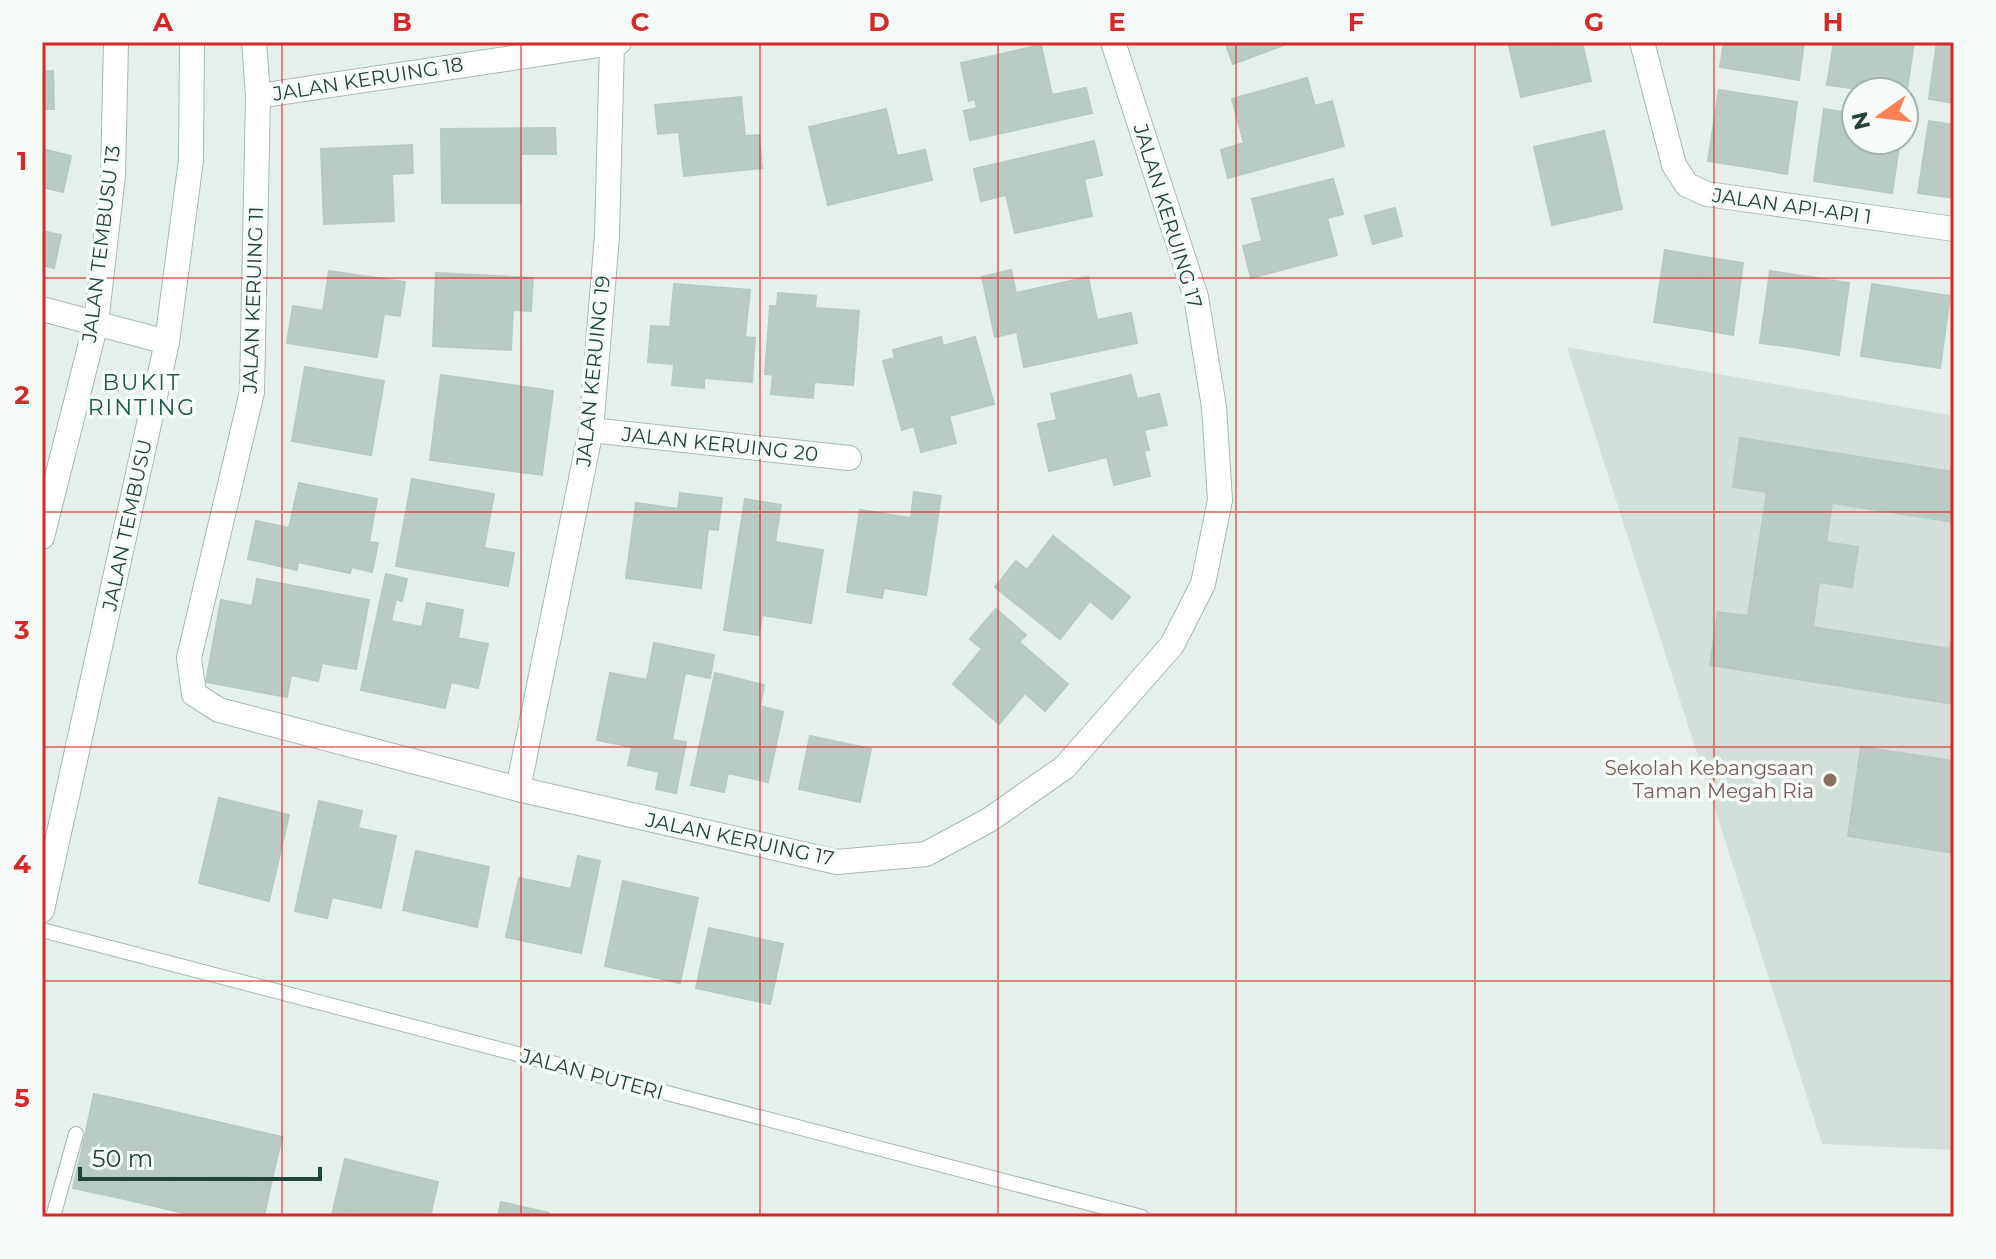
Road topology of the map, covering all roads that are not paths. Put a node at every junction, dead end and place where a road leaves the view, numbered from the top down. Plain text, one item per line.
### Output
1 (116, 42) edge
2 (192, 42) edge
3 (254, 42) edge
4 (619, 42) edge
5 (1113, 42) edge
6 (1642, 42) edge
7 (612, 43) edge
8 (258, 96) junction
9 (1954, 229) edge
10 (42, 309) edge
11 (96, 323) junction
12 (167, 342) junction
13 (591, 430) junction
14 (849, 458) dead end
15 (42, 537) edge
16 (194, 694) joint
17 (518, 789) junction
18 (42, 910) edge
19 (42, 930) edge
20 (76, 1134) dead end
21 (53, 1217) edge
22 (1142, 1217) edge

1 - 11 street, JALAN TEMBUSU 13
2 - 12 street, JALAN TEMBUSU
3 - 8 street, JALAN KERUING 11
4 - 7 street, JALAN KERUING 18
5 - 17 street, JALAN KERUING 17
6 - 9 street, JALAN API-API 1
7 - 8 street, JALAN KERUING 18
7 - 13 street, JALAN KERUING 19
8 - 16 street, JALAN KERUING 11
10 - 11 street
11 - 12 street
11 - 15 street, JALAN TEMBUSU 13
12 - 18 street, JALAN TEMBUSU
13 - 14 street, JALAN KERUING 20
13 - 17 street, JALAN KERUING 19
16 - 17 street, JALAN KERUING 17
19 - 22 lane, JALAN PUTERI
20 - 21 lane

